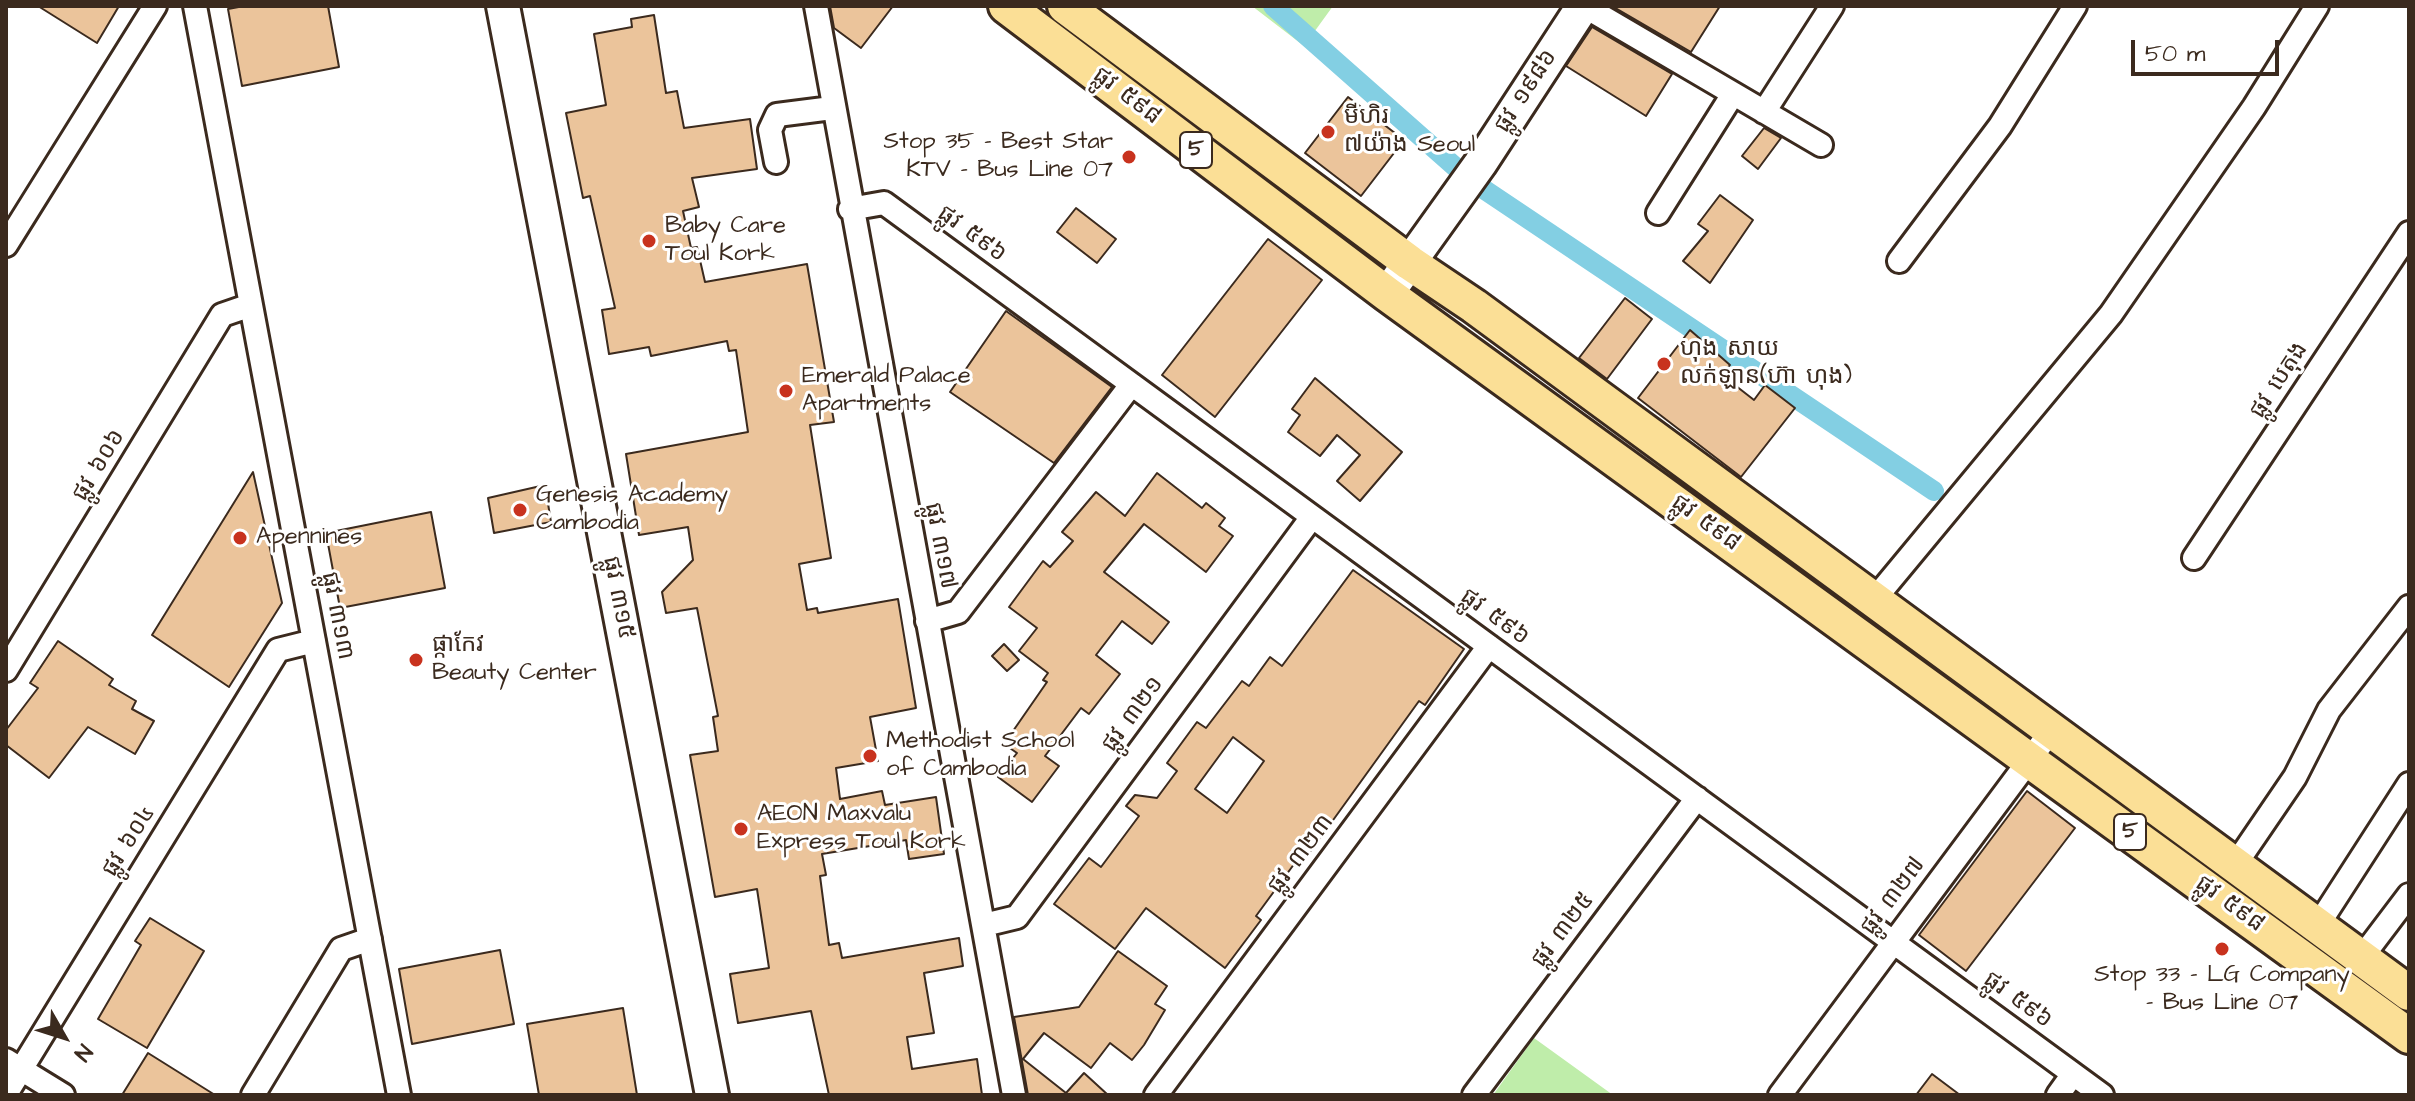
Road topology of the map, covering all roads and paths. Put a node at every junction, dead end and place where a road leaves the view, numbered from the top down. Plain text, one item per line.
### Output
1 (155, 6) edge
2 (195, 6) edge
3 (503, 6) edge
4 (816, 6) edge
5 (1006, 6) edge
6 (1065, 6) edge
7 (1583, 6) edge
8 (1832, 6) edge
9 (2075, 6) edge
10 (2317, 6) edge
11 (1733, 94) junction
12 (832, 108) junction
13 (1764, 112) junction
14 (1237, 134) junction
15 (1821, 145) dead end
16 (776, 162) dead end
17 (1213, 163) junction
18 (850, 209) junction
19 (1658, 213) dead end
20 (2409, 233) edge
21 (6, 245) edge
22 (1899, 261) dead end
23 (1410, 263) junction
24 (1387, 294) junction
25 (251, 305) junction
26 (1131, 385) junction
27 (1312, 517) junction
28 (2194, 558) dead end
29 (1873, 601) junction
30 (2409, 607) edge
31 (927, 621) junction
32 (314, 641) junction
33 (1489, 646) junction
34 (6, 670) edge
35 (2051, 731) junction
36 (2030, 760) junction
37 (2409, 784) edge
38 (1697, 798) junction
39 (2235, 865) junction
40 (2409, 895) edge
41 (984, 925) junction
42 (2318, 925) junction
43 (370, 939) junction
44 (1893, 942) junction
45 (2362, 957) junction
46 (2409, 993) edge
47 (2409, 1036) edge
48 (14, 1064) edge
49 (2073, 1074) junction
50 (6, 1094) edge
51 (63, 1095) edge
52 (253, 1095) edge
53 (399, 1095) edge
54 (712, 1095) edge
55 (1014, 1095) edge
56 (1156, 1095) edge
57 (1474, 1095) edge
58 (1780, 1095) edge
59 (2058, 1095) edge
60 (2102, 1095) edge

1 - 21 street
2 - 25 street, ផ្លូវ ៣១៣
3 - 54 street, ផ្លូវ ៣១៥
4 - 12 street, ផ្លូវ ៣១៧
5 - 17 main road, ផ្លូវ ៥៩៨ / 5
6 - 14 main road, ផ្លូវ ៥៩៨ / 5
7 - 11 street
7 - 23 street, ផ្លូវ ១៩៨៦
8 - 13 street
9 - 22 street
10 - 29 street
11 - 13 street
11 - 19 street
12 - 16 street
12 - 18 street, ផ្លូវ ៣១៧
13 - 15 street
14 - 17 main road
14 - 23 main road, ផ្លូវ ៥៩៨ / 5
17 - 24 main road, ផ្លូវ ៥៩៨ / 5
18 - 26 street, ផ្លូវ ៥៩៦
18 - 31 street, ផ្លូវ ៣១៧
20 - 28 street, ផ្លូវ បេតុង
23 - 24 street, ផ្លូវ ១៩៨៦
23 - 29 main road, ផ្លូវ ៥៩៨ / 5
24 - 36 main road, ផ្លូវ ៥៩៨ / 5
25 - 32 street, ផ្លូវ ៣១៣
25 - 34 street, ផ្លូវ ៦០៦
26 - 27 street, ផ្លូវ ៥៩៦
26 - 31 street
27 - 33 street, ផ្លូវ ៥៩៦
27 - 41 street, ផ្លូវ ៣២១
29 - 35 main road, ផ្លូវ ៥៩៨ / 5
30 - 39 street
31 - 41 street, ផ្លូវ ៣១៧
32 - 43 street, ផ្លូវ ៣១៣
32 - 48 street, ផ្លូវ ៦០៤
33 - 38 street, ផ្លូវ ៥៩៦
33 - 56 street, ផ្លូវ ៣២៣
35 - 36 street, ផ្លូវ ៣២៧
35 - 39 main road, ផ្លូវ ៥៩៨ / 5
36 - 44 street, ផ្លូវ ៣២៧
36 - 47 main road, ផ្លូវ ៥៩៨ / 5
37 - 42 street
38 - 44 street, ផ្លូវ ៥៩៦
38 - 57 street, ផ្លូវ ៣២៥
39 - 42 main road, ផ្លូវ ៥៩៨ / 5
40 - 45 street
41 - 55 street, ផ្លូវ ៣១៧
42 - 45 main road, ផ្លូវ ៥៩៨ / 5
43 - 52 street
43 - 53 street, ផ្លូវ ៣១៣
44 - 49 street, ផ្លូវ ៥៩៦
44 - 58 street, ផ្លូវ ៣២៧
45 - 46 main road, ផ្លូវ ៥៩៨ / 5
48 - 50 street, ផ្លូវ ៦០៤
48 - 51 street
49 - 59 street
49 - 60 street, ផ្លូវ ៥៩៦

